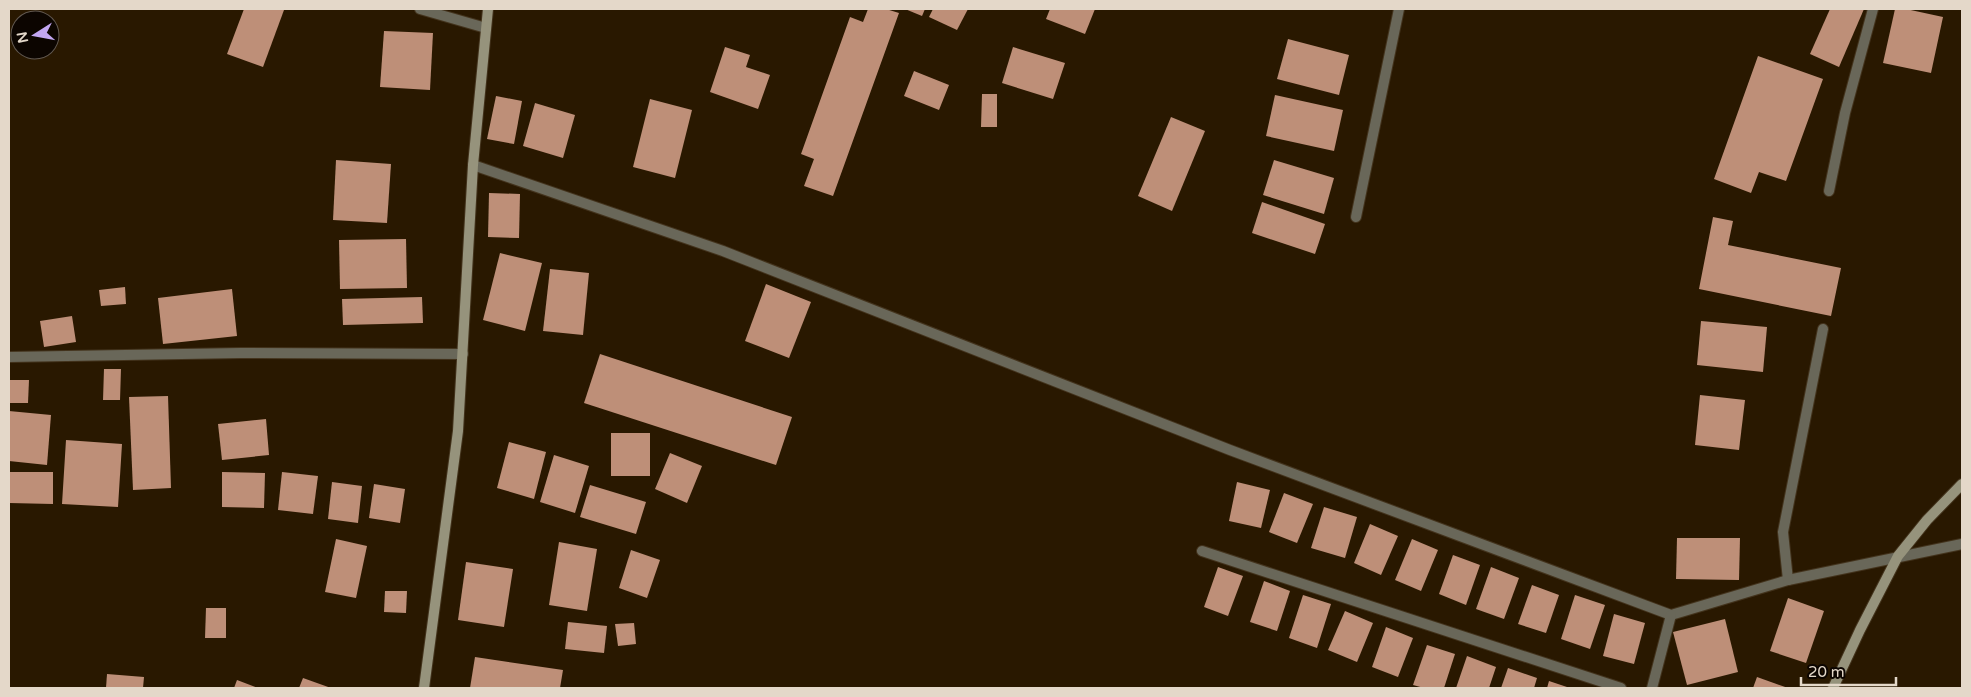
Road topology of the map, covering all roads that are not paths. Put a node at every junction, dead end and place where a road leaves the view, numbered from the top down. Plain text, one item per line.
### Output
1 (420, 9) edge
2 (488, 9) edge
3 (1399, 9) edge
4 (1873, 9) edge
5 (486, 28) junction
6 (474, 166) junction
7 (1829, 191) dead end
8 (1356, 217) dead end
9 (1823, 328) dead end
10 (463, 354) junction
11 (9, 357) edge
12 (1962, 484) edge
13 (1962, 544) edge
14 (1202, 551) dead end
15 (1898, 556) junction
16 (1788, 580) junction
17 (1671, 615) junction
18 (424, 688) edge
19 (1621, 688) edge
20 (1652, 688) edge
21 (1833, 688) edge

1 - 5 street
2 - 5 street
3 - 8 street
4 - 7 street
5 - 6 street
6 - 10 street
6 - 17 street
9 - 16 street
10 - 11 street
10 - 18 street
12 - 15 street
13 - 15 street
14 - 19 street
15 - 16 street
15 - 21 street
16 - 17 street
17 - 20 street

